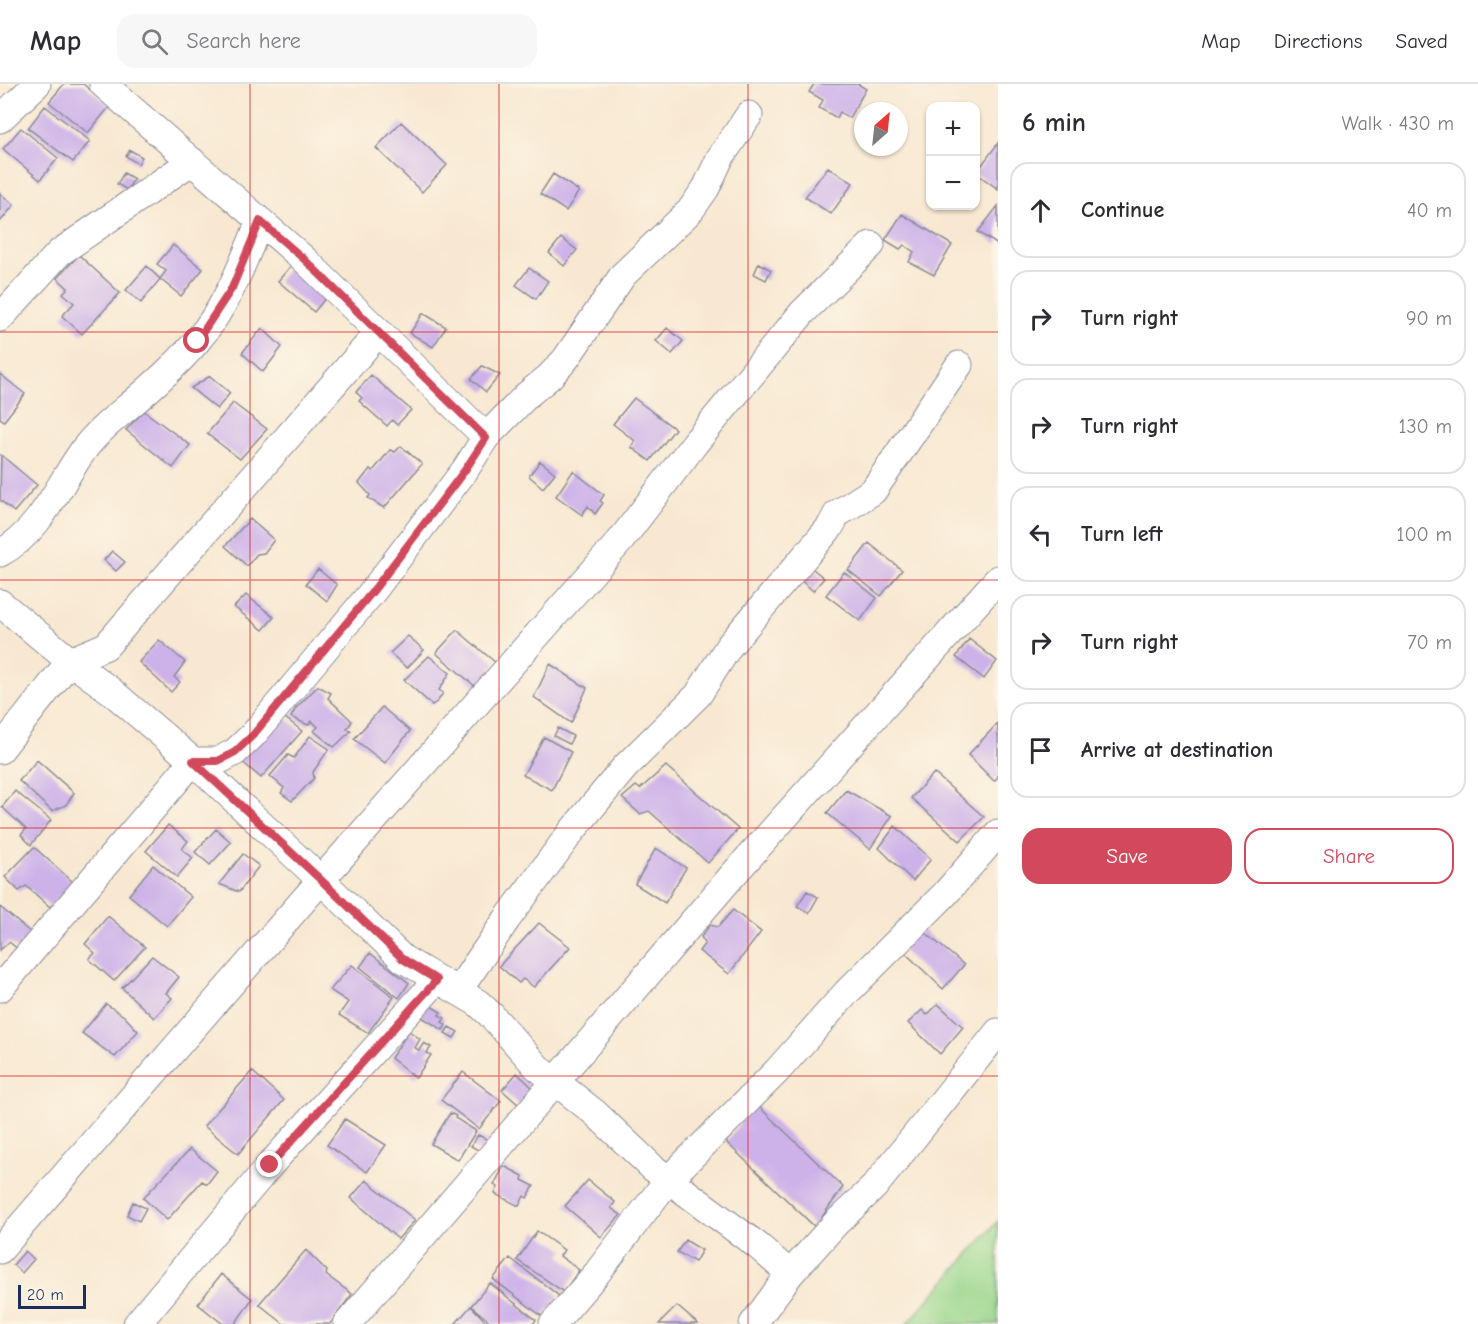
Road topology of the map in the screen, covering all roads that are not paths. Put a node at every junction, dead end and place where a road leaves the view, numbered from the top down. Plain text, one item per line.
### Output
1 (37, 84) edge
2 (103, 84) edge
3 (749, 115) dead end
4 (0, 119) edge
5 (192, 161) junction
6 (260, 221) junction
7 (871, 245) dead end
8 (0, 318) edge
9 (380, 332) junction
10 (959, 365) dead end
11 (486, 438) junction
12 (0, 553) edge
13 (998, 579) edge
14 (0, 603) edge
15 (70, 661) junction
16 (0, 750) edge
17 (193, 761) junction
18 (998, 833) edge
19 (321, 880) junction
20 (447, 986) junction
21 (0, 988) edge
22 (998, 1032) edge
23 (555, 1083) junction
24 (668, 1180) junction
25 (0, 1250) edge
26 (790, 1274) junction
27 (137, 1324) edge
28 (347, 1324) edge
29 (553, 1324) edge
30 (753, 1324) edge

1 - 4 street
2 - 5 street
3 - 11 street
5 - 6 street
5 - 8 street
6 - 9 street
6 - 12 street
7 - 19 street
9 - 11 street
9 - 15 street
10 - 20 street
11 - 17 street
13 - 23 street
14 - 15 street
15 - 16 street
15 - 17 street
17 - 19 street
17 - 21 street
18 - 24 street
19 - 20 street
19 - 25 street
20 - 23 street
20 - 27 street
22 - 26 street
23 - 24 street
23 - 28 street
24 - 26 street
24 - 29 street
26 - 30 street

